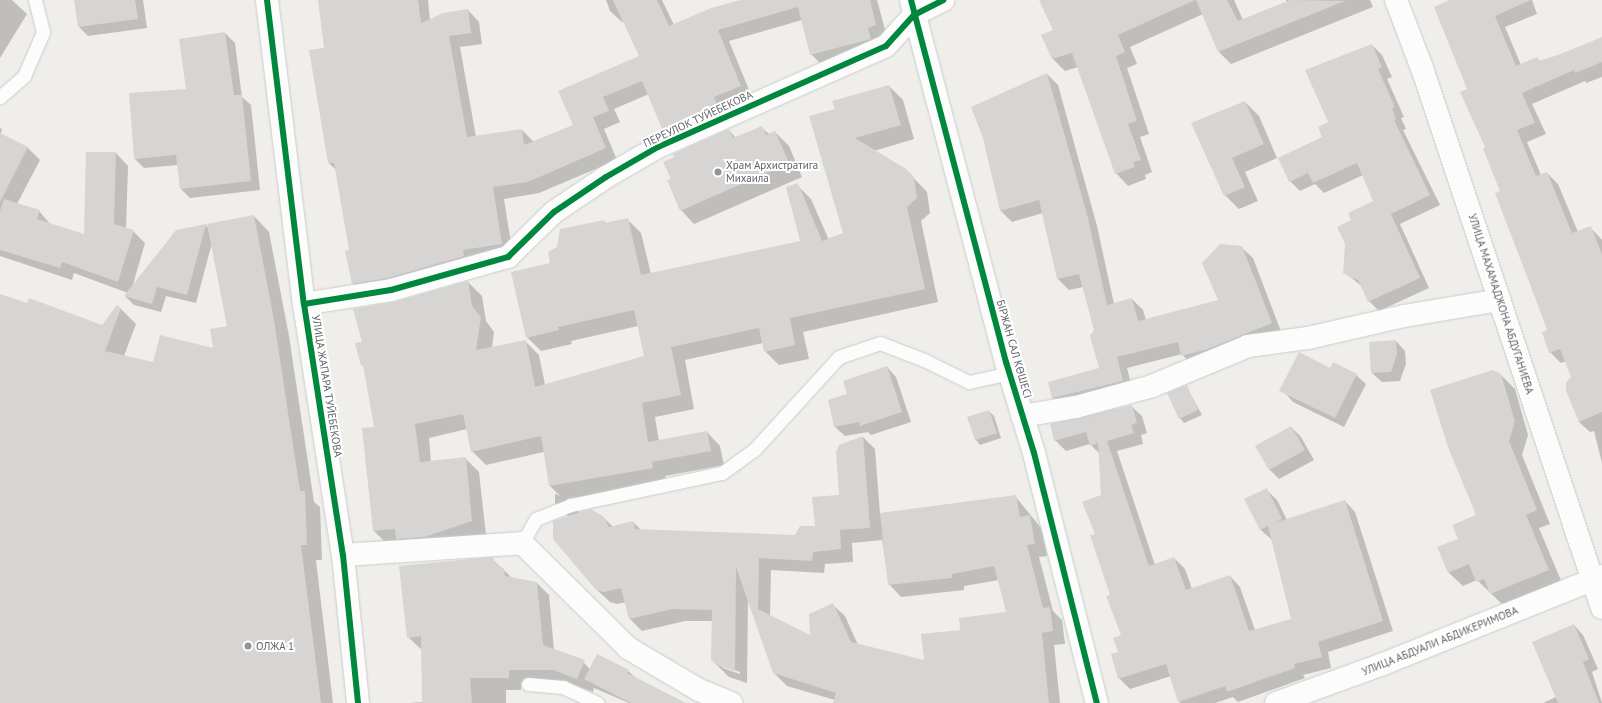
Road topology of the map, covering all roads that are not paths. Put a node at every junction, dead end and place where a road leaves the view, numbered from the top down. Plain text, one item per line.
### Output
1 (35, 0) edge
2 (267, 0) edge
3 (943, 0) edge
4 (1396, 0) edge
5 (912, 8) edge
6 (5, 84) edge
7 (0, 96) edge
8 (1500, 300) junction
9 (304, 304) junction
10 (1010, 372) junction
11 (1022, 416) junction
12 (522, 543) junction
13 (343, 555) junction
14 (1597, 578) edge
15 (1602, 608) edge
16 (528, 684) dead end
17 (358, 703) edge
18 (598, 703) edge
19 (731, 703) edge
20 (1097, 703) edge
21 (1276, 703) edge

1 - 6 lane
2 - 9 street, УЛИЦА ЖАПАРА ТУЙЕБЕКОВА
3 - 5 street, ПЕРЕУЛОК ТУЙЕБЕКОВА
4 - 8 street, УЛИЦА МАХАМАДЖОНА АБДУГАНИЕВА
5 - 9 street, ПЕРЕУЛОК ТУЙЕБЕКОВА
5 - 10 street, БІРЖАН САЛ КӨШЕСІ
6 - 7 lane
8 - 11 street
8 - 14 street, УЛИЦА МАХАМАДЖОНА АБДУГАНИЕВА
9 - 13 street, УЛИЦА ЖАПАРА ТУЙЕБЕКОВА
10 - 11 street, БІРЖАН САЛ КӨШЕСІ
10 - 12 lane
11 - 20 street, БІРЖАН САЛ КӨШЕСІ
12 - 13 street
12 - 19 street
13 - 17 street, УЛИЦА ЖАПАРА ТУЙЕБЕКОВА
14 - 15 street, УЛИЦА МАХАМАДЖОНА АБДУГАНИЕВА
14 - 21 street, УЛИЦА АБДУАЛИ АБДИКЕРИМОВА
16 - 18 lane

